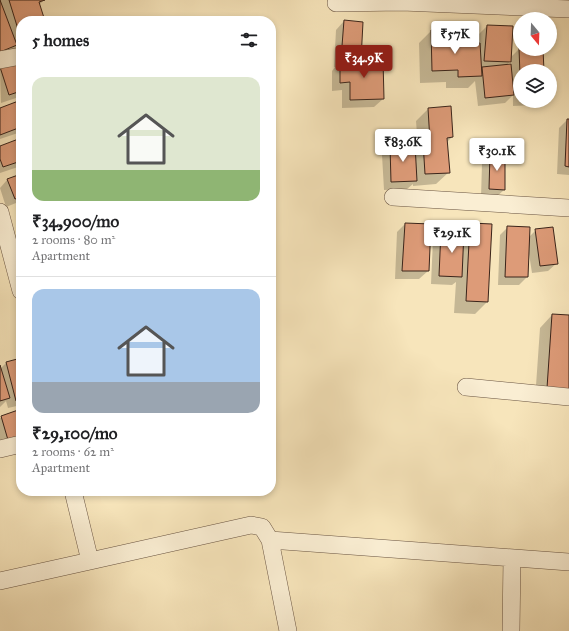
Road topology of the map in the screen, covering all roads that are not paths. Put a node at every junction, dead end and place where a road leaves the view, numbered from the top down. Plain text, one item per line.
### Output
1 (336, 3) dead end
2 (569, 9) edge
3 (16, 57) edge
4 (0, 60) edge
5 (394, 197) dead end
6 (569, 208) edge
7 (0, 212) edge
8 (16, 272) edge
9 (466, 387) dead end
10 (569, 397) edge
11 (16, 445) edge
12 (0, 449) edge
13 (74, 496) edge
14 (270, 540) junction
15 (512, 558) junction
16 (90, 561) junction
17 (569, 562) edge
18 (0, 581) edge
19 (288, 631) edge
20 (511, 631) edge

1 - 2 street
3 - 4 street
5 - 6 street
7 - 8 street
9 - 10 street
11 - 12 street
13 - 16 street
14 - 15 street
14 - 16 street
14 - 19 street
15 - 17 street
15 - 20 street
16 - 18 street

